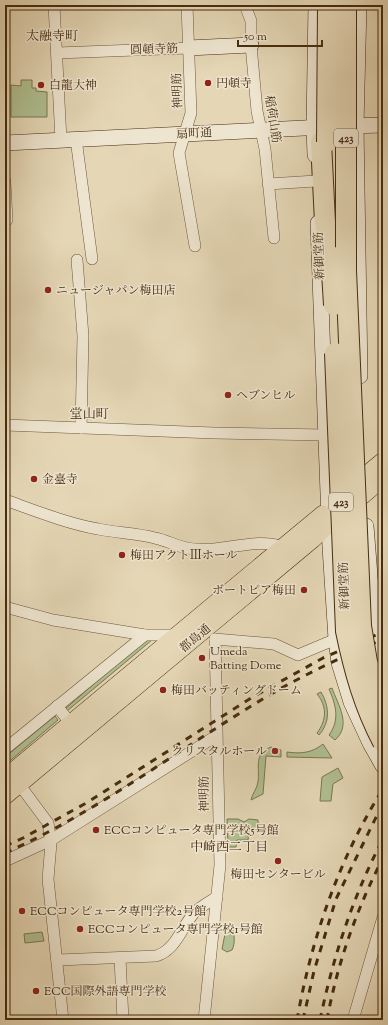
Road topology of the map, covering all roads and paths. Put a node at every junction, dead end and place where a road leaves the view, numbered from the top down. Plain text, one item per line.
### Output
1 (54, 5) edge
2 (187, 5) edge
3 (245, 5) edge
4 (316, 5) edge
5 (323, 5) edge
6 (328, 5) edge
7 (336, 5) edge
8 (346, 5) edge
9 (353, 5) edge
10 (359, 5) edge
11 (251, 45) junction
12 (188, 48) junction
13 (57, 53) junction
14 (383, 125) edge
15 (356, 126) junction
16 (314, 127) junction
17 (262, 130) junction
18 (185, 134) junction
19 (68, 140) junction
20 (5, 143) edge
21 (316, 181) junction
22 (5, 182) edge
23 (268, 184) junction
24 (7, 220) dead end
25 (274, 238) dead end
26 (195, 246) dead end
27 (331, 256) junction
28 (92, 259) dead end
29 (77, 260) dead end
30 (346, 270) junction
31 (5, 426) edge
32 (81, 428) junction
33 (326, 435) junction
34 (383, 461) edge
35 (383, 478) edge
36 (362, 486) junction
37 (5, 500) edge
38 (330, 515) junction
39 (284, 547) junction
40 (5, 607) edge
41 (378, 624) edge
42 (206, 629) junction
43 (145, 635) junction
44 (179, 635) junction
45 (336, 639) junction
46 (383, 671) edge
47 (57, 706) junction
48 (383, 708) edge
49 (71, 724) junction
50 (216, 736) junction
51 (383, 742) edge
52 (5, 750) edge
53 (383, 766) edge
54 (9, 779) edge
55 (5, 796) edge
56 (51, 840) junction
57 (5, 861) edge
58 (217, 897) junction
59 (383, 917) edge
60 (120, 958) junction
61 (58, 960) junction
62 (63, 1020) edge
63 (123, 1020) edge
64 (204, 1020) edge
65 (354, 1020) edge

1 - 13 street
2 - 12 street, 神明筋
3 - 11 street, 稲荷山筋
4 - 16 street, 新御堂筋
5 - 27 highway, 423
6 - 27 highway, 423, bridge
7 - 27 highway, 423
8 - 30 highway, 423, bridge
9 - 30 highway, 423, bridge
10 - 15 street
11 - 12 street, 圓頓寺筋
11 - 17 street, 稲荷山筋
12 - 13 street, 圓頓寺筋
12 - 18 street, 神明筋
13 - 19 street
14 - 15 street, 扇町通
15 - 16 street, 扇町通
15 - 36 street
16 - 17 street, 扇町通
16 - 21 street, 新御堂筋
17 - 18 street, 扇町通
17 - 23 street, 稲荷山筋
18 - 19 street, 扇町通
18 - 26 street, 神明筋
19 - 20 street, 扇町通
19 - 28 street
21 - 23 street
21 - 33 street, 新御堂筋
22 - 24 street
23 - 25 street, 稲荷山筋
27 - 51 highway, 新御堂筋 / 423, bridge
29 - 32 street
30 - 48 highway, 423, bridge
31 - 32 street
32 - 33 street
33 - 38 street, 新御堂筋
34 - 36 main road, 都島通
35 - 36 main road, 都島通
36 - 38 main road, 都島通
36 - 41 street
37 - 39 street
38 - 39 main road, 都島通
38 - 42 main road, 都島通
38 - 45 street, 新御堂筋
39 - 42 main road, 都島通
40 - 43 street
41 - 46 street
42 - 44 main road, 都島通
42 - 45 street
42 - 50 street, 神明筋
42 - 54 main road, 都島通
43 - 44 street
43 - 47 street
44 - 49 main road, 都島通
45 - 53 street, 新御堂筋
47 - 49 street
47 - 52 street
49 - 54 main road, 都島通
50 - 56 street
50 - 58 street, 神明筋
54 - 55 main road, 都島通
54 - 56 street
56 - 57 street
56 - 61 street
58 - 60 street
58 - 64 street, 神明筋
59 - 65 street
60 - 61 street
60 - 63 street
61 - 62 street

